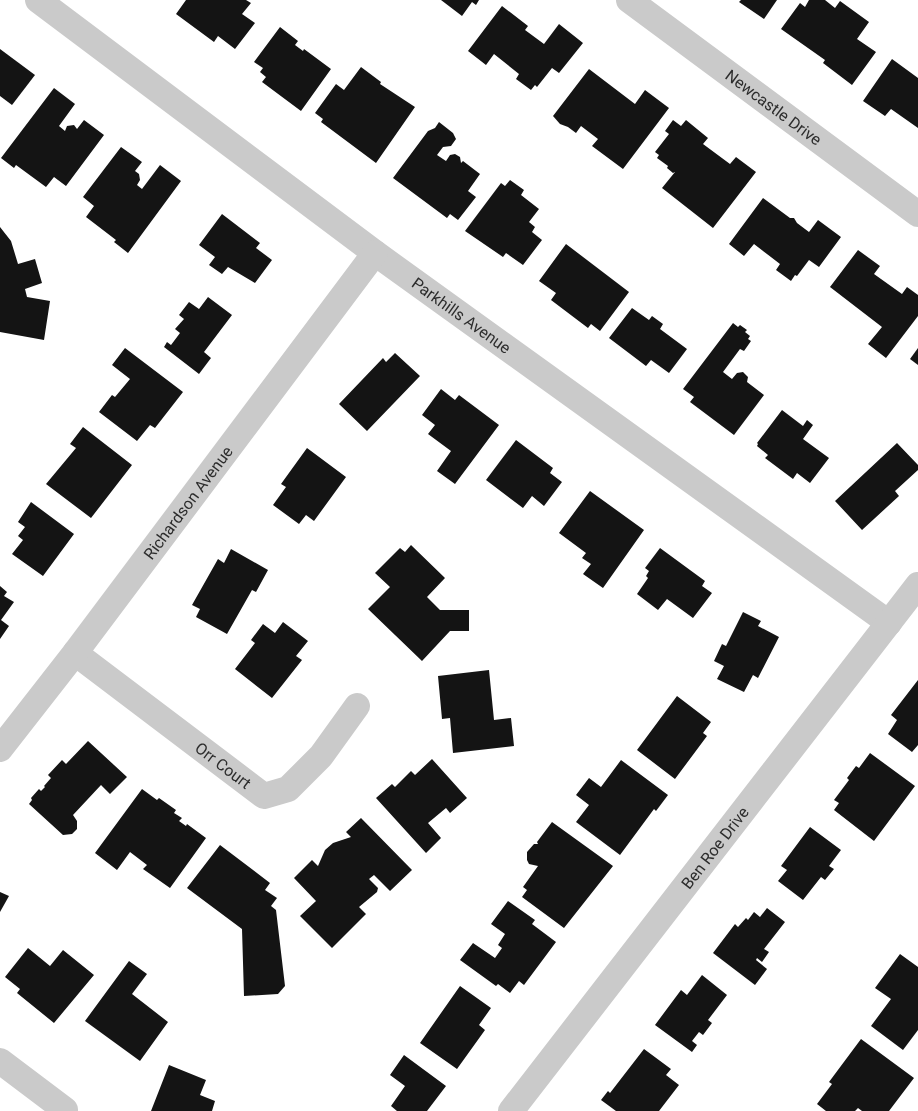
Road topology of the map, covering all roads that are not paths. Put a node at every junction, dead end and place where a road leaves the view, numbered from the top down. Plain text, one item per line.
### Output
1 (38, 0) edge
2 (629, 0) edge
3 (918, 214) edge
4 (375, 253) junction
5 (918, 585) edge
6 (889, 623) junction
7 (75, 653) junction
8 (357, 706) dead end
9 (0, 748) edge
10 (0, 1061) edge
11 (65, 1110) edge
12 (511, 1111) edge

1 - 4 street, Parkhills Avenue
2 - 3 street, Newcastle Drive
4 - 6 street, Parkhills Avenue
4 - 7 street, Richardson Avenue
5 - 6 street, Ben Roe Drive
6 - 12 street, Ben Roe Drive
7 - 8 street, Orr Court
7 - 9 street, Richardson Avenue
10 - 11 street

